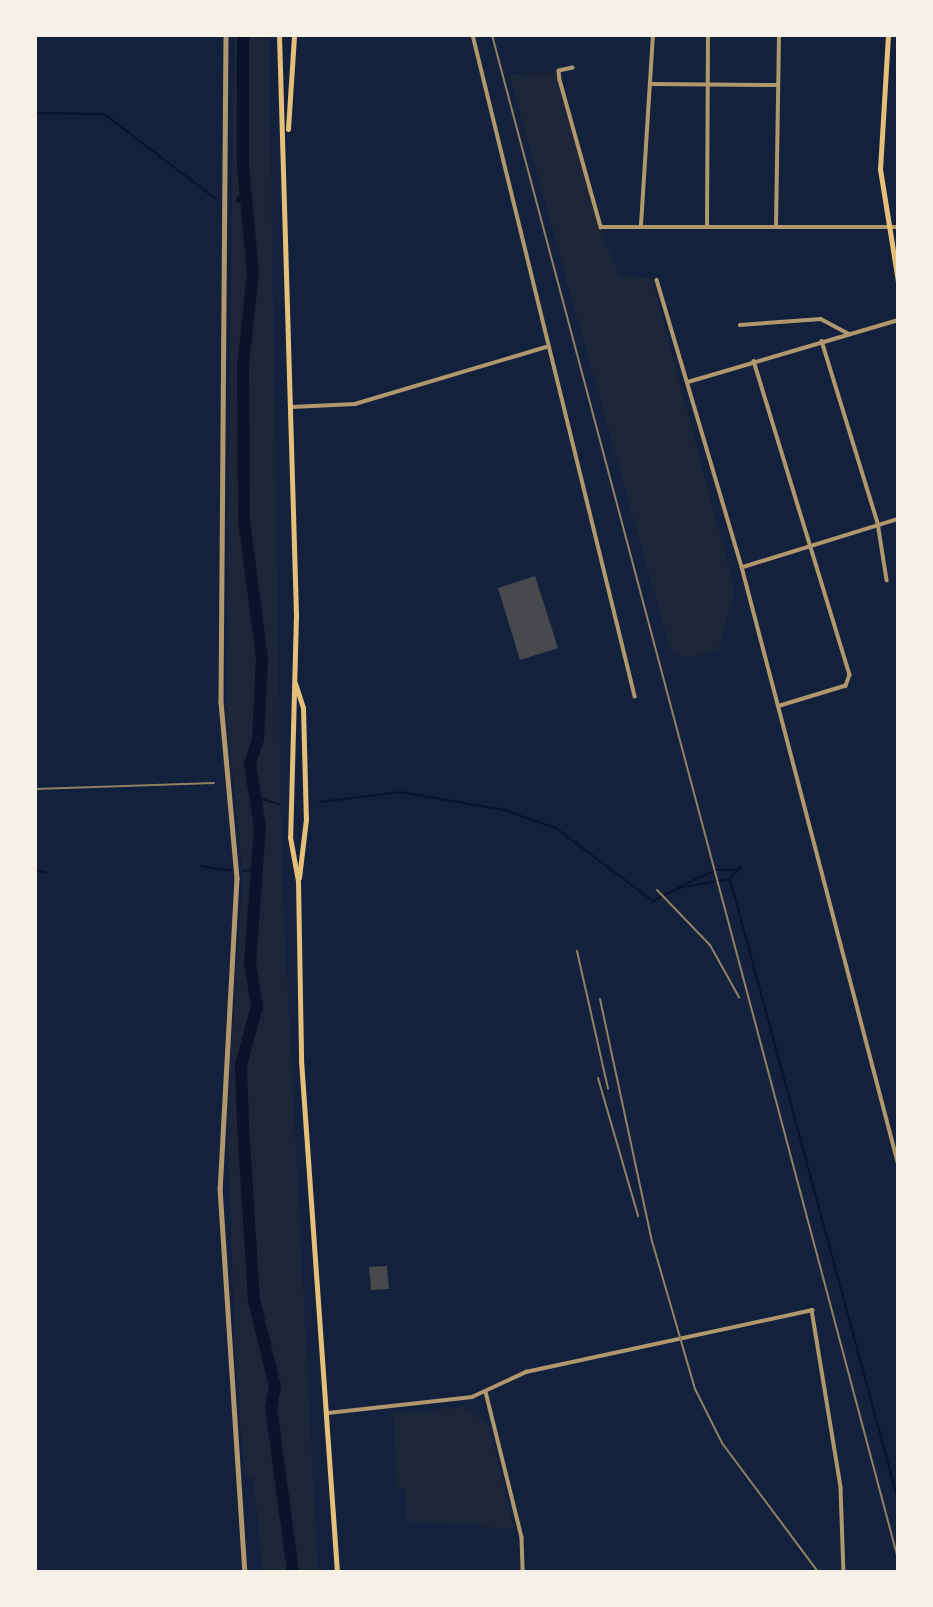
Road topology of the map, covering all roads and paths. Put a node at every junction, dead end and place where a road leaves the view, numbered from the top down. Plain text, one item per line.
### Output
1 (226, 35) edge
2 (279, 35) edge
3 (294, 35) edge
4 (473, 35) edge
5 (653, 35) edge
6 (708, 35) edge
7 (779, 35) edge
8 (888, 35) edge
9 (573, 68) dead end
10 (652, 85) junction
11 (707, 85) junction
12 (778, 85) junction
13 (287, 139) junction
14 (641, 226) junction
15 (706, 226) junction
16 (776, 227) junction
17 (898, 227) edge
18 (888, 228) junction
19 (657, 280) dead end
20 (898, 282) edge
21 (898, 320) edge
22 (740, 325) dead end
23 (849, 334) junction
24 (822, 341) junction
25 (546, 346) junction
26 (754, 361) junction
27 (688, 382) junction
28 (292, 407) junction
29 (898, 519) edge
30 (878, 523) junction
31 (811, 547) junction
32 (742, 567) junction
33 (887, 580) dead end
34 (294, 681) junction
35 (635, 696) dead end
36 (780, 705) junction
37 (289, 738) junction
38 (303, 738) junction
39 (290, 837) junction
40 (306, 838) junction
41 (298, 881) junction
42 (898, 1162) edge
43 (486, 1392) junction
44 (328, 1413) junction
45 (245, 1572) edge
46 (337, 1572) edge
47 (523, 1572) edge
48 (844, 1572) edge

1 - 45 street
2 - 13 main road
3 - 13 main road
4 - 25 street
5 - 10 street
6 - 11 street
7 - 12 street
8 - 18 main road
9 - 14 street
10 - 11 street
10 - 14 street
11 - 12 street
11 - 15 street
12 - 16 street
13 - 28 main road
14 - 15 street
15 - 16 street
16 - 18 street
17 - 18 street
18 - 20 main road
19 - 27 street
21 - 23 street
22 - 23 street
23 - 24 street
24 - 26 street
24 - 30 street
25 - 28 street
25 - 35 street
26 - 27 street
26 - 31 street
27 - 32 street
28 - 34 main road
29 - 30 street
30 - 31 street
30 - 33 street
31 - 32 street
31 - 36 street
32 - 36 street
34 - 37 main road
34 - 38 main road
36 - 42 street
37 - 38 main road
37 - 39 main road
38 - 40 main road
39 - 40 main road
39 - 41 main road
40 - 41 main road
41 - 44 main road
43 - 44 street
43 - 47 street
43 - 48 street
44 - 46 main road

